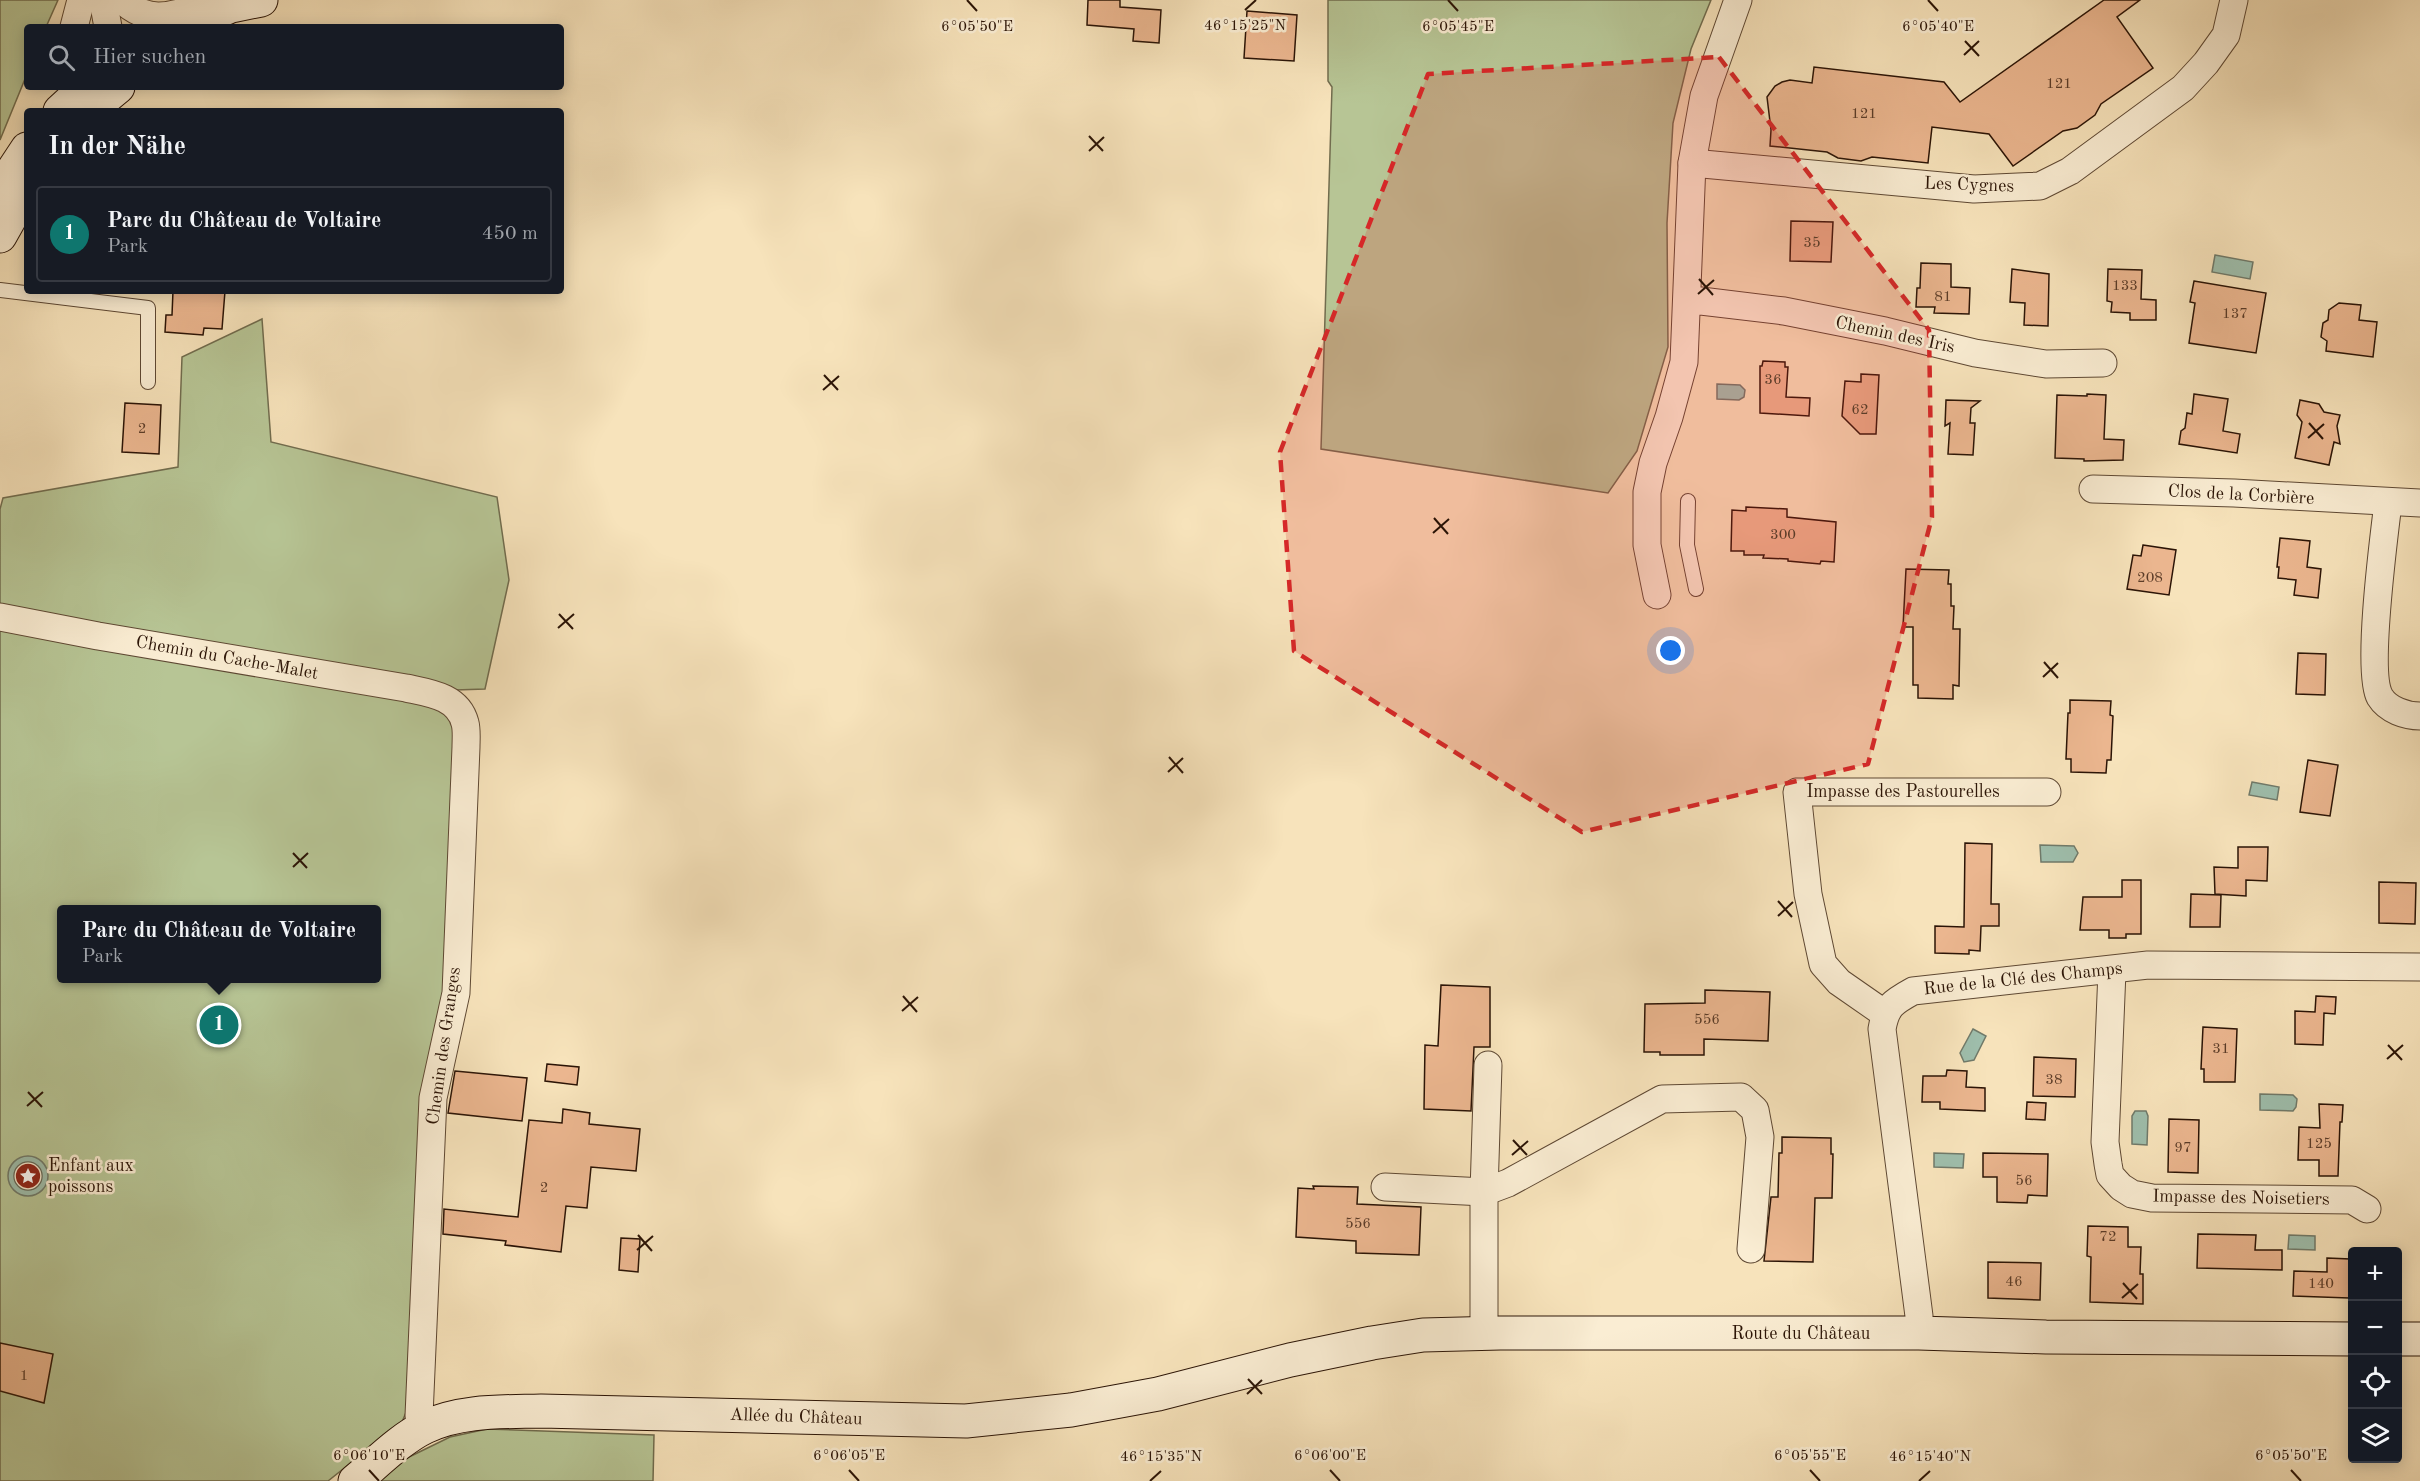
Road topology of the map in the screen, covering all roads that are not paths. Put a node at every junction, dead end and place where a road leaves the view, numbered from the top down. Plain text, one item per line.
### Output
1 (81, 0) edge
2 (103, 0) edge
3 (122, 0) edge
4 (261, 0) edge
5 (276, 0) edge
6 (1738, 0) edge
7 (2235, 0) edge
8 (208, 23) edge
9 (76, 24) edge
10 (107, 24) edge
11 (102, 92) edge
12 (67, 108) edge
13 (24, 154) edge
14 (1692, 163) junction
15 (0, 190) edge
16 (24, 193) edge
17 (0, 236) edge
18 (0, 290) edge
19 (24, 293) edge
20 (33, 294) edge
21 (1687, 302) junction
22 (2103, 363) dead end
23 (148, 382) dead end
24 (2093, 489) dead end
25 (1688, 501) dead end
26 (2388, 503) junction
27 (2420, 503) edge
28 (1696, 589) dead end
29 (1657, 595) dead end
30 (0, 617) edge
31 (453, 703) joint
32 (2420, 716) edge
33 (2047, 792) dead end
34 (2420, 967) edge
35 (2112, 971) junction
36 (1885, 1014) junction
37 (1488, 1065) dead end
38 (1385, 1187) dead end
39 (1484, 1192) junction
40 (2367, 1209) dead end
41 (1751, 1250) dead end
42 (1484, 1333) junction
43 (1919, 1333) junction
44 (2348, 1339) edge
45 (2402, 1339) edge
46 (2420, 1339) edge
47 (1253, 1369) joint
48 (424, 1427) junction
49 (355, 1481) edge

1 - 9 street
2 - 10 street
3 - 8 street
4 - 8 street
5 - 8 street
6 - 14 street
7 - 14 street, Les Cygnes
11 - 12 street
13 - 15 street
14 - 21 street
16 - 17 street
18 - 19 lane
20 - 23 lane
21 - 22 street, Chemin des Iris
21 - 29 street
24 - 26 street, Clos de la Corbière
25 - 28 lane
26 - 27 street, Clos de la Corbière
26 - 32 street
30 - 31 street, Chemin du Cache-Malet
31 - 48 street, Chemin des Granges
33 - 36 street, Impasse des Pastourelles
34 - 35 street, Rue de la Clé des Champs
35 - 36 street, Rue de la Clé des Champs
35 - 40 street, Impasse des Noisetiers
36 - 43 street
37 - 39 street
38 - 39 street
39 - 41 street
39 - 42 street
42 - 43 street, Route du Château
42 - 47 street, Route du Château
43 - 44 street, Route du Château
45 - 46 street
47 - 48 street, Allée du Château
48 - 49 street, Allée du Château

